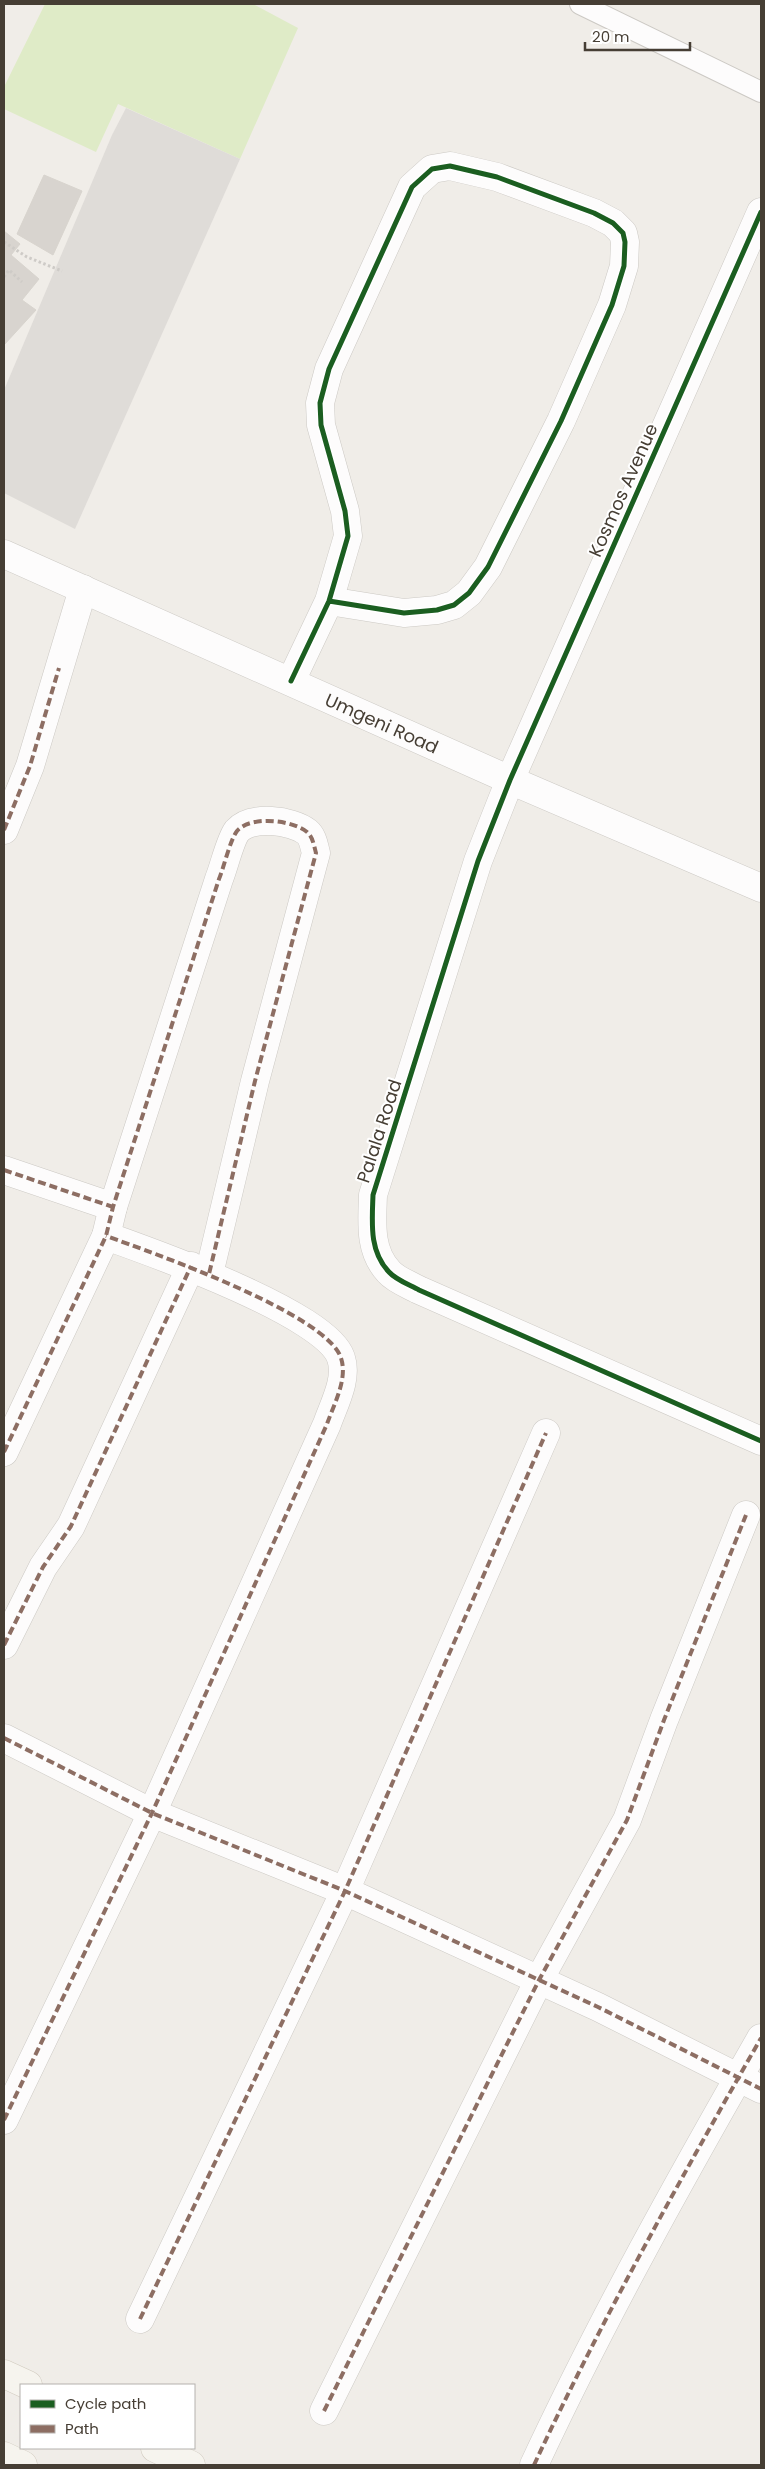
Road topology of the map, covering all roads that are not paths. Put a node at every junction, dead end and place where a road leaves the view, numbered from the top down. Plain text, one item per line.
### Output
1 (580, 4) edge
2 (761, 92) edge
3 (761, 212) edge
4 (4, 554) edge
5 (83, 589) junction
6 (329, 601) junction
7 (291, 681) junction
8 (510, 780) junction
9 (4, 830) edge
10 (761, 888) edge
11 (4, 1170) edge
12 (113, 1207) junction
13 (106, 1236) junction
14 (200, 1270) junction
15 (546, 1433) dead end
16 (761, 1441) edge
17 (4, 1452) edge
18 (746, 1515) dead end
19 (4, 1644) edge
20 (4, 1738) edge
21 (152, 1813) junction
22 (345, 1891) junction
23 (540, 1980) junction
24 (761, 2038) edge
25 (750, 2084) edge
26 (4, 2120) edge
27 (140, 2319) dead end
28 (4, 2374) edge
29 (26, 2384) edge
30 (324, 2411) dead end
31 (157, 2449) edge
32 (4, 2456) edge
33 (23, 2465) edge
34 (191, 2465) edge
35 (534, 2465) edge

1 - 2 lane
3 - 8 street, Kosmos Avenue
4 - 5 street, Umgeni Road
5 - 7 street, Umgeni Road
5 - 9 street
6 - 6 street
6 - 7 street
7 - 8 street, Umgeni Road
8 - 10 street, Umgeni Road
8 - 16 street, Palala Road
11 - 12 street
12 - 13 street
12 - 14 street
13 - 14 street
13 - 17 street
14 - 19 street
14 - 21 street
15 - 22 street
18 - 23 street
20 - 21 street
21 - 22 street
21 - 26 street
22 - 23 street
22 - 27 street
23 - 25 street
23 - 30 street
24 - 25 street
25 - 35 street
28 - 29 main road
31 - 34 main road
32 - 33 main road

